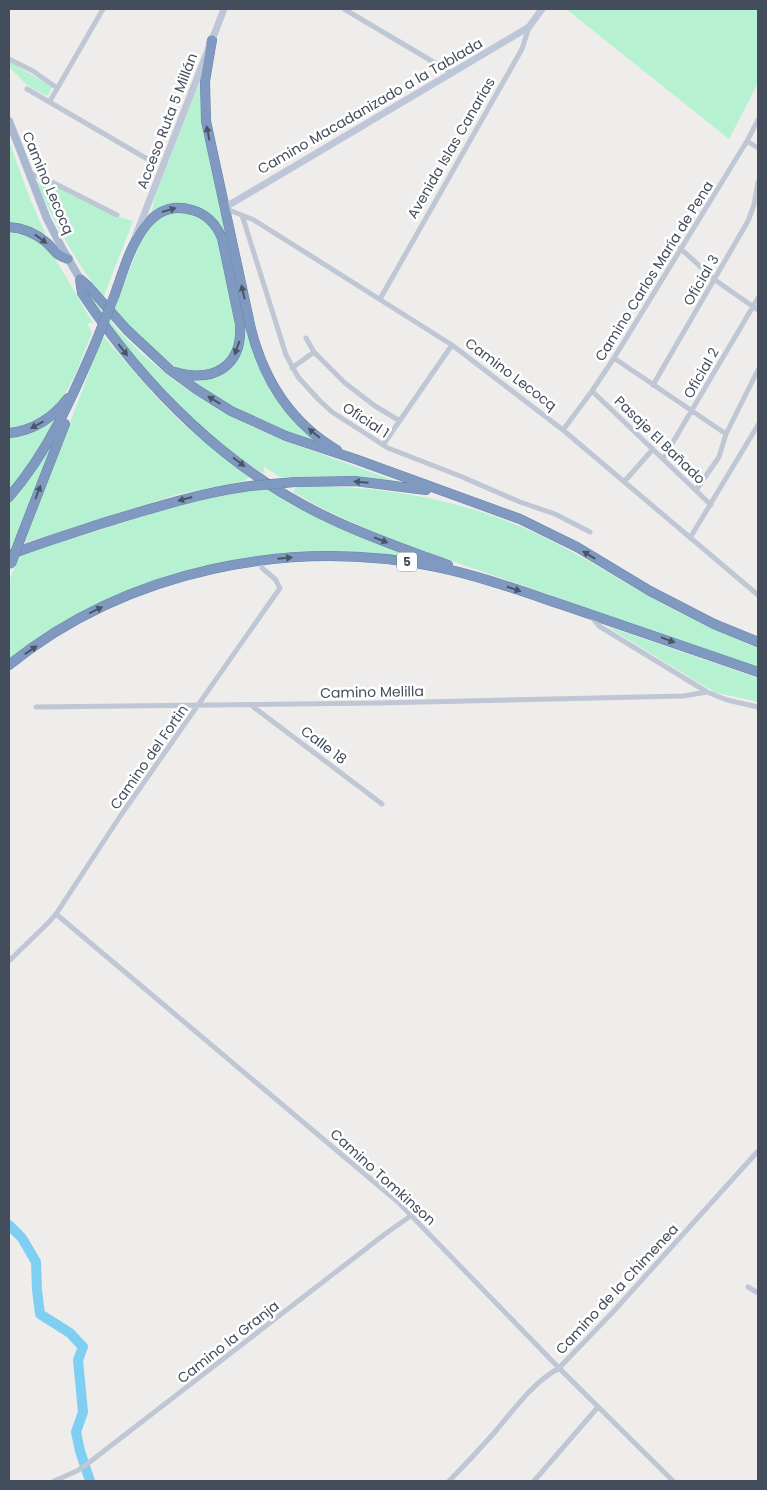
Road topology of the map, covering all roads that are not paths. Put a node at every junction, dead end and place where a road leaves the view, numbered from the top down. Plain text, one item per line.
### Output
1 (103, 9) edge
2 (224, 9) edge
3 (344, 9) edge
4 (542, 9) edge
5 (529, 27) junction
6 (212, 40) junction
7 (9, 58) edge
8 (452, 73) junction
9 (57, 88) junction
10 (27, 89) dead end
11 (50, 101) junction
12 (758, 120) edge
13 (9, 121) edge
14 (747, 141) junction
15 (758, 148) edge
16 (149, 160) dead end
17 (28, 172) junction
18 (758, 182) edge
19 (224, 208) junction
20 (116, 215) dead end
21 (242, 215) junction
22 (9, 227) edge
23 (134, 242) junction
24 (680, 248) junction
25 (68, 259) junction
26 (80, 279) junction
27 (715, 280) junction
28 (380, 298) junction
29 (758, 298) edge
30 (756, 308) edge
31 (306, 338) dead end
32 (452, 345) junction
33 (314, 352) junction
34 (614, 358) junction
35 (292, 368) junction
36 (170, 370) junction
37 (758, 370) edge
38 (80, 379) junction
39 (652, 385) junction
40 (592, 391) junction
41 (692, 411) junction
42 (400, 421) junction
43 (758, 425) edge
44 (563, 430) junction
45 (9, 433) edge
46 (726, 434) junction
47 (383, 445) junction
48 (653, 449) junction
49 (355, 459) junction
50 (663, 459) junction
51 (624, 482) junction
52 (696, 490) junction
53 (9, 497) edge
54 (460, 499) junction
55 (712, 505) junction
56 (590, 532) dead end
57 (690, 538) junction
58 (261, 561) junction
59 (10, 563) edge
60 (486, 579) junction
61 (758, 595) edge
62 (589, 614) junction
63 (757, 641) edge
64 (9, 665) edge
65 (758, 672) edge
66 (707, 692) junction
67 (199, 705) junction
68 (251, 705) junction
69 (758, 707) edge
70 (36, 708) dead end
71 (382, 804) dead end
72 (56, 914) junction
73 (9, 961) edge
74 (758, 1151) edge
75 (412, 1215) junction
76 (748, 1287) dead end
77 (758, 1294) edge
78 (559, 1368) junction
79 (598, 1407) junction
80 (54, 1481) edge
81 (449, 1481) edge
82 (534, 1481) edge
83 (673, 1481) edge

1 - 9 street
2 - 6 street, Acceso Ruta 5 Millán
3 - 8 street
4 - 5 street, Avenida Islas Canarias
5 - 8 street, Camino Macadanizado a la Tablada
5 - 28 street, Avenida Islas Canarias
19 -> 6 highway
6 - 23 street, Acceso Ruta 5 Millán
7 - 9 street
8 - 19 street, Camino Macadanizado a la Tablada
9 - 11 street
10 - 11 street
11 - 16 street
12 - 14 street, Camino Carlos María de Pena
13 - 17 main road, Camino Lecocq
14 - 15 street
14 - 24 street, Camino Carlos María de Pena
17 - 20 street
17 - 25 main road, Camino Lecocq
18 - 27 street, Oficial 3
19 - 21 street, Camino Lecocq
49 -> 19 highway
21 - 28 street, Camino Lecocq
21 - 35 street, Oficial 1
22 -> 25 highway
23 -> 36 highway
23 - 38 highway, bridge
24 - 27 street
24 - 34 street, Camino Carlos María de Pena
25 - 26 main road, Camino Lecocq
26 - 36 highway
26 -> 60 highway
27 - 30 street
27 - 39 street, Oficial 3
28 - 32 street, Camino Lecocq
29 - 30 street, Oficial 2
30 - 41 street, Oficial 2
31 - 33 street
32 - 42 street
32 - 44 street, Camino Lecocq
33 - 35 street
33 - 42 street
34 - 39 street
34 - 40 street, Camino Carlos María de Pena
35 - 47 street, Oficial 1
49 -> 36 highway
37 - 46 street
38 -> 45 highway
38 - 53 highway
59 -> 38 highway, bridge
39 - 41 street
40 - 44 street, Camino Carlos María de Pena
40 - 48 street, Pasaje El Bañado
41 - 46 street
41 - 50 street, Oficial 2
42 - 47 street
43 - 55 street
44 - 51 street, Camino Lecocq
46 - 52 street
47 - 56 street, Oficial 1
48 - 50 street, Pasaje El Bañado
48 - 51 street
49 - 54 highway
50 - 52 street, Pasaje El Bañado
51 - 57 street, Camino Lecocq
52 - 55 street, Pasaje El Bañado
54 -> 59 highway, bridge
63 -> 54 highway
55 - 57 street
57 - 61 street, Camino Lecocq
58 -> 60 highway, 5
64 -> 58 highway, 5
58 - 67 street, Camino del Fortin
60 -> 62 highway, 5
62 -> 65 highway, 5
62 - 66 street
66 - 68 street, Camino Melilla
66 - 69 street
67 - 68 street, Camino Melilla
67 - 70 street, Camino Melilla
67 - 72 street, Camino del Fortin
68 - 71 street, Calle 18
72 - 73 street, Camino del Fortin
72 - 75 street, Camino Tomkinson
74 - 78 street, Camino de la Chimenea
75 - 78 street, Camino Tomkinson
75 - 80 street, Camino la Granja
76 - 77 street
78 - 79 street, Camino Tomkinson
78 - 81 street, Camino de la Chimenea
79 - 82 street
79 - 83 street, Camino Tomkinson

